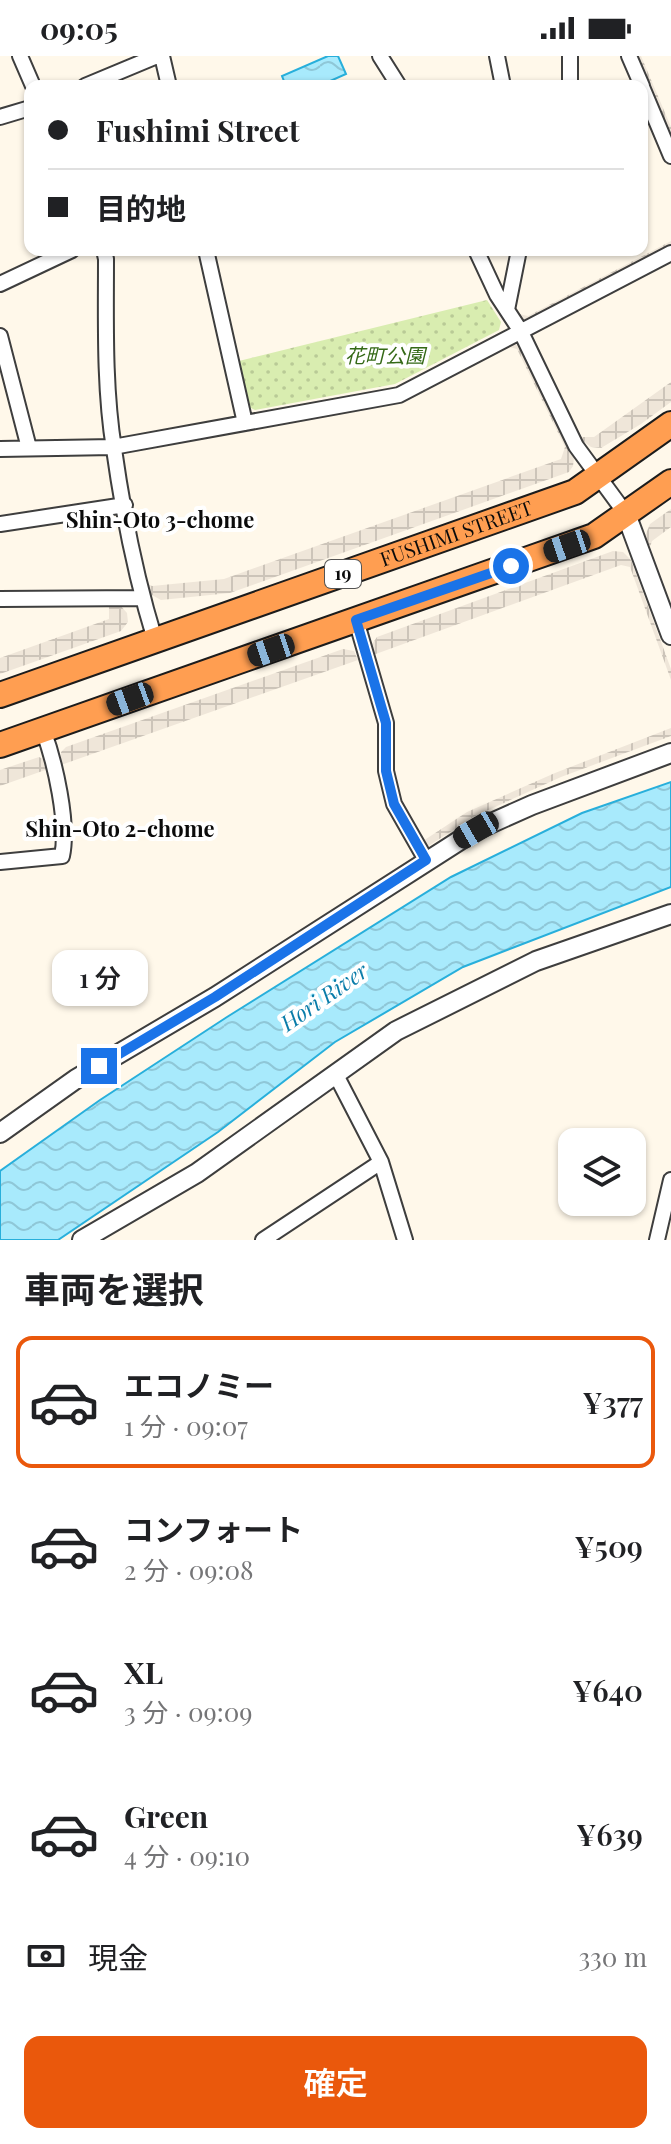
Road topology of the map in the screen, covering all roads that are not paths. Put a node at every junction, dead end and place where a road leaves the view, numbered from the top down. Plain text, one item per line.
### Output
1 (20, 56) edge
2 (160, 56) edge
3 (380, 56) edge
4 (497, 56) edge
5 (570, 56) edge
6 (629, 56) edge
7 (30, 80) edge
8 (100, 80) edge
9 (167, 80) edge
10 (395, 80) edge
11 (502, 80) edge
12 (570, 80) edge
13 (639, 80) edge
14 (24, 110) edge
15 (648, 116) edge
16 (0, 117) edge
17 (671, 156) edge
18 (671, 253) edge
19 (59, 256) edge
20 (104, 256) edge
21 (207, 256) edge
22 (479, 256) edge
23 (518, 256) edge
24 (0, 284) edge
25 (507, 310) junction
26 (520, 330) junction
27 (0, 336) edge
28 (245, 423) junction
29 (671, 424) edge
30 (113, 447) junction
31 (29, 448) junction
32 (0, 449) edge
33 (598, 476) junction
34 (671, 482) edge
35 (125, 505) junction
36 (626, 514) junction
37 (0, 524) edge
38 (142, 598) junction
39 (0, 599) edge
40 (356, 620) junction
41 (671, 635) edge
42 (155, 640) junction
43 (0, 695) edge
44 (43, 730) junction
45 (0, 745) edge
46 (671, 753) edge
47 (426, 860) junction
48 (0, 862) edge
49 (671, 914) edge
50 (336, 1075) junction
51 (0, 1133) edge
52 (381, 1162) junction
53 (671, 1180) edge
54 (266, 1239) edge
55 (82, 1240) edge
56 (405, 1240) edge
57 (657, 1240) edge

1 - 7 street
2 - 8 street
2 - 9 street
3 - 10 street
4 - 11 street
5 - 12 street
6 - 13 street
14 - 16 street
15 - 17 street
18 - 26 street
19 - 24 street
20 - 30 street
21 - 28 street
22 - 25 street
23 - 25 street
25 - 26 street
26 - 28 street
26 - 33 street
27 - 31 street
28 - 30 street
29 - 33 highway, FUSHIMI STREET / 19
30 - 31 street
30 - 35 street
31 - 32 street
33 - 36 street
33 - 42 highway, FUSHIMI STREET / 19
34 - 36 highway, 19
35 - 37 street
35 - 38 street
36 - 40 highway, 19
36 - 41 street
38 - 39 street
38 - 42 street
40 - 44 highway, 19
40 - 47 street
42 - 43 highway, FUSHIMI STREET / 19
44 - 45 highway, 19
44 - 48 street
46 - 47 street
47 - 51 street
49 - 50 street
50 - 52 street
50 - 55 street
52 - 54 street
52 - 56 street
53 - 57 street

